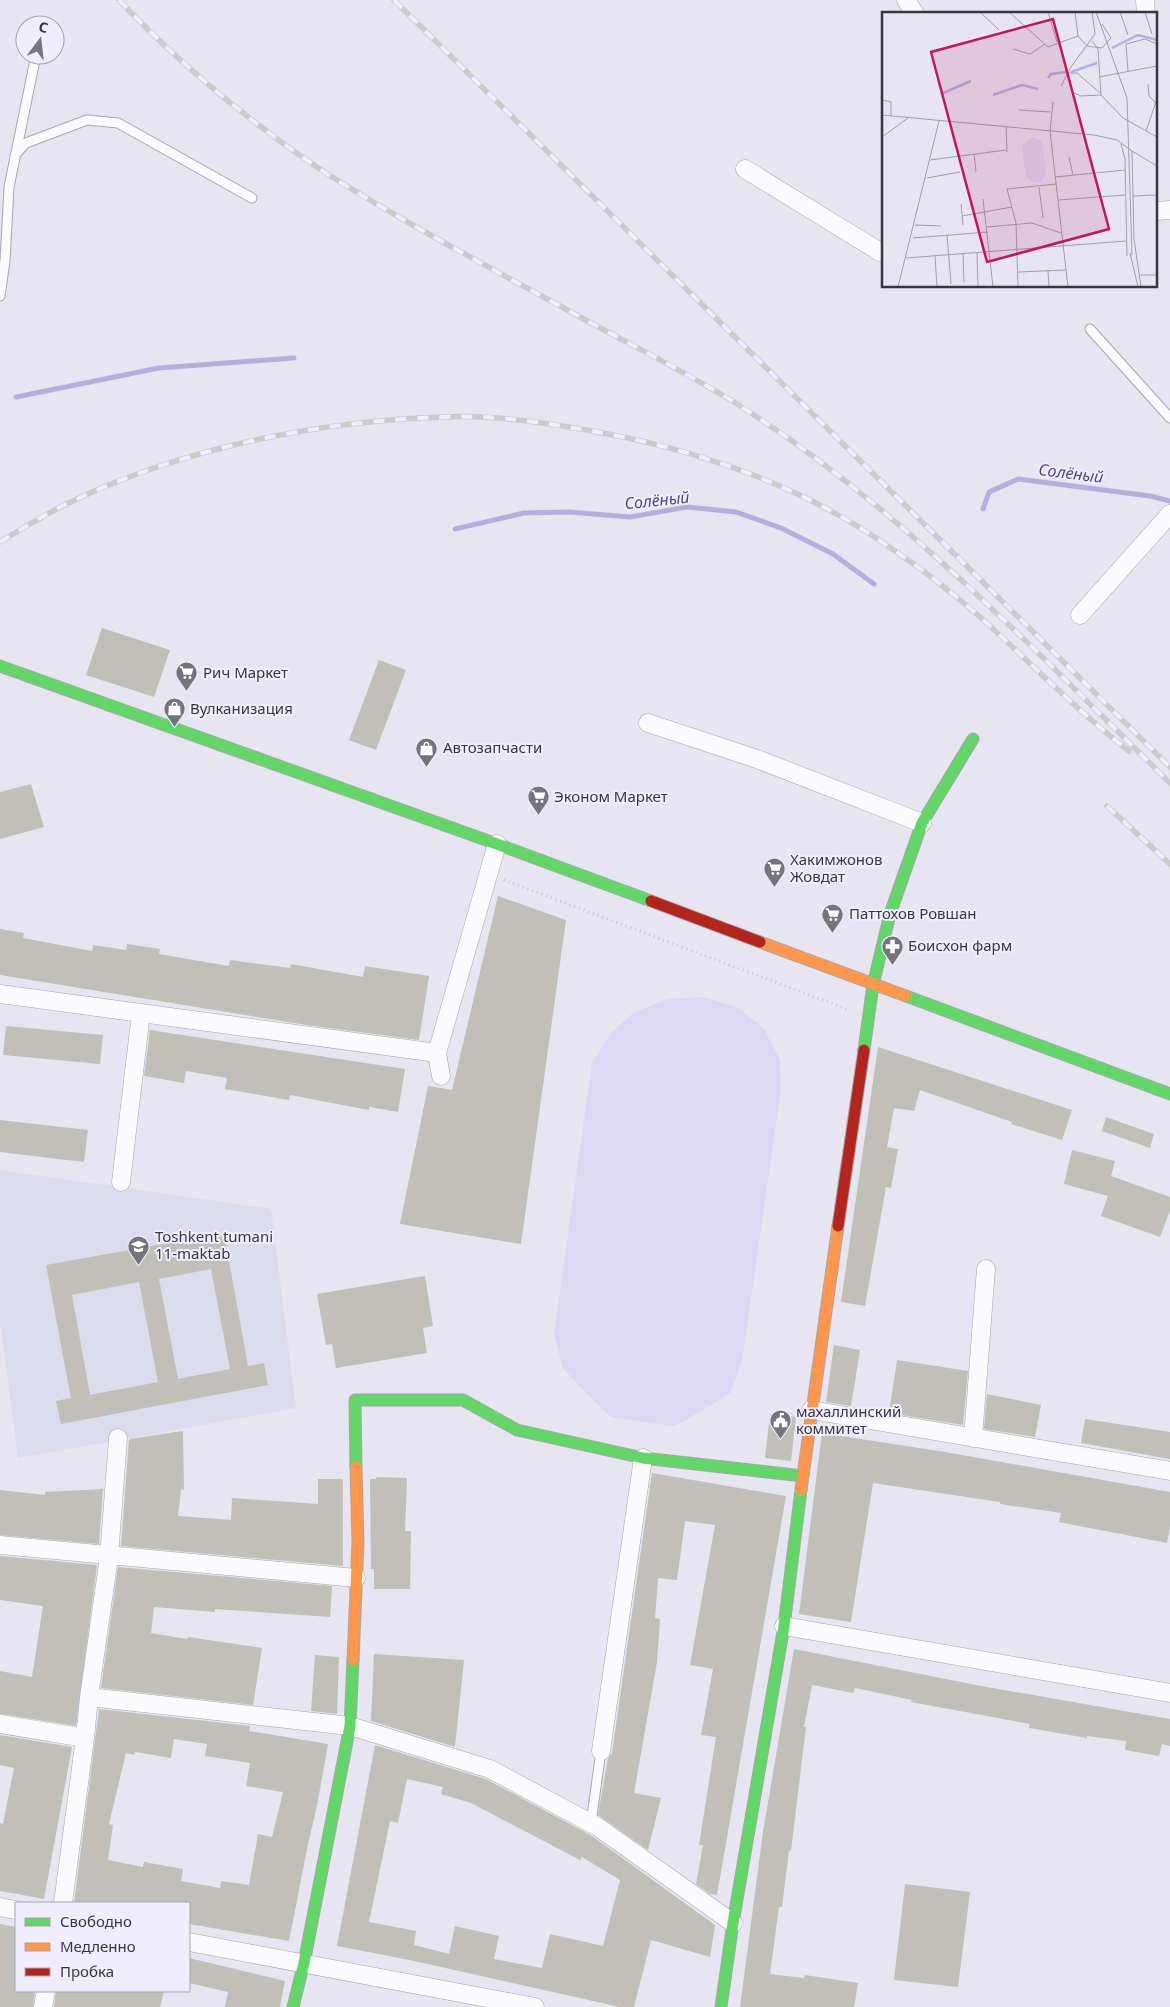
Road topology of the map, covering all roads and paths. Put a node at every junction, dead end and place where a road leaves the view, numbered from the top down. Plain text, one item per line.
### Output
1 (906, 0) edge
2 (914, 12) edge
3 (34, 65) edge
4 (15, 155) junction
5 (745, 169) dead end
6 (252, 198) dead end
7 (882, 252) edge
8 (0, 296) edge
9 (1090, 330) dead end
10 (1170, 418) edge
11 (1170, 514) edge
12 (1080, 615) dead end
13 (0, 666) edge
14 (648, 723) dead end
15 (973, 739) dead end
16 (922, 822) junction
17 (497, 844) junction
18 (488, 874) junction
19 (873, 985) junction
20 (0, 994) edge
21 (140, 1012) junction
22 (869, 1017) junction
23 (437, 1053) junction
24 (441, 1076) dead end
25 (1170, 1094) edge
26 (121, 1182) dead end
27 (986, 1269) dead end
28 (811, 1410) junction
29 (118, 1438) dead end
30 (973, 1438) junction
31 (643, 1458) junction
32 (1170, 1471) edge
33 (803, 1476) junction
34 (0, 1545) edge
35 (109, 1557) junction
36 (356, 1578) junction
37 (784, 1626) junction
38 (1170, 1693) edge
39 (88, 1697) junction
40 (0, 1724) edge
41 (350, 1726) junction
42 (85, 1738) junction
43 (601, 1751) joint
44 (591, 1824) junction
45 (63, 1902) edge
46 (0, 1906) edge
47 (15, 1910) edge
48 (733, 1923) junction
49 (190, 1942) edge
50 (304, 1963) junction
51 (46, 1992) edge
52 (43, 2007) edge
53 (292, 2007) edge
54 (535, 2007) edge
55 (722, 2007) edge

1 - 2 street
3 - 4 lane
4 - 6 lane
4 - 8 lane
5 - 7 street
9 - 10 lane
11 - 12 street
13 - 17 street
14 - 16 street
15 - 16 street
16 - 19 street
17 - 18 street
17 - 19 street
18 - 22 path
18 - 23 street
19 - 22 street
19 - 25 street
20 - 21 street
21 - 23 street
21 - 26 street
22 - 28 street
23 - 24 street
27 - 30 street
28 - 30 street
28 - 33 street
29 - 35 street
30 - 32 street
31 - 33 street
31 - 36 street
31 - 43 street
33 - 37 street
34 - 35 street
35 - 36 street
35 - 39 street
36 - 41 street
37 - 38 street
37 - 48 street
39 - 41 street
39 - 42 street
40 - 42 street
41 - 44 street
41 - 50 street
42 - 45 street
43 - 44 lane
44 - 48 street
46 - 47 street
48 - 55 street
49 - 50 street
50 - 53 street
50 - 54 street
51 - 52 street

